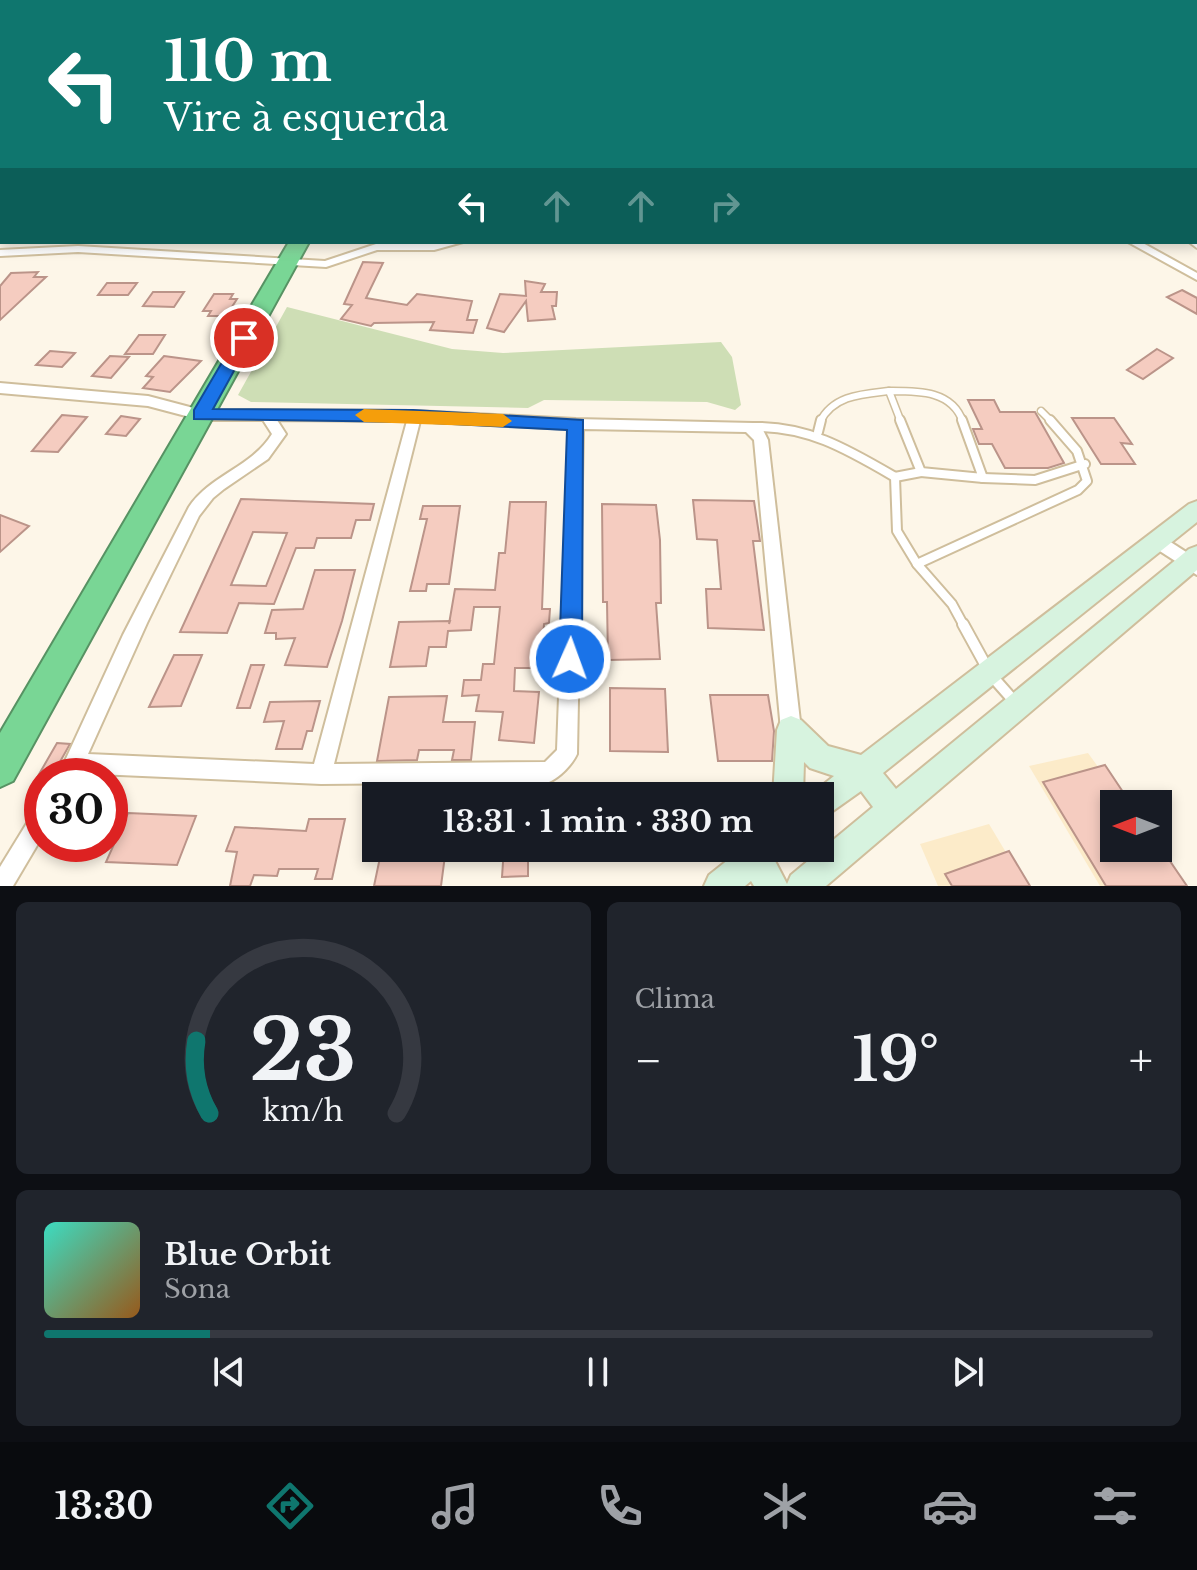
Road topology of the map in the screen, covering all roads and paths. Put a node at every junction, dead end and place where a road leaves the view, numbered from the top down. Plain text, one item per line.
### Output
1 (185, 244) edge
2 (448, 244) edge
3 (1137, 244) edge
4 (293, 252) edge
5 (2, 253) edge
6 (183, 255) junction
7 (1197, 277) edge
8 (0, 388) edge
9 (889, 391) junction
10 (1041, 411) dead end
11 (201, 415) junction
12 (267, 415) junction
13 (415, 416) junction
14 (576, 424) junction
15 (748, 427) junction
16 (818, 432) junction
17 (1085, 464) junction
18 (921, 472) junction
19 (895, 477) junction
20 (983, 478) junction
21 (1197, 510) edge
22 (1158, 541) junction
23 (1195, 562) edge
24 (917, 564) junction
25 (991, 675) junction
26 (1018, 705) junction
27 (791, 730) junction
28 (75, 758) edge
29 (0, 768) edge
30 (863, 770) junction
31 (128, 771) edge
32 (321, 774) junction
33 (789, 782) edge
34 (834, 794) edge
35 (892, 808) junction
36 (24, 847) edge
37 (750, 862) edge
38 (764, 862) edge
39 (1, 886) edge
40 (720, 886) edge
41 (772, 886) edge
42 (802, 886) edge

1 - 6 street
2 - 4 street
3 - 7 street
4 - 6 street
4 - 11 highway
5 - 6 street
8 - 11 street
9 - 16 lane
9 - 18 lane
9 - 20 lane
10 - 17 lane
11 - 12 street
11 - 29 highway
12 - 13 street
12 - 28 street
13 - 14 street
13 - 32 street
14 - 15 street
14 - 32 street
15 - 16 lane
15 - 27 street
16 - 19 lane
17 - 20 lane
17 - 24 lane
18 - 19 lane
18 - 20 lane
19 - 24 lane
21 - 22 street
22 - 23 street
22 - 25 street
23 - 26 street
24 - 25 lane
25 - 26 lane
25 - 30 street
26 - 35 street
27 - 30 street
27 - 33 street
30 - 34 street
30 - 35 street
31 - 32 street
35 - 42 street
36 - 39 street
37 - 40 street
38 - 41 street

